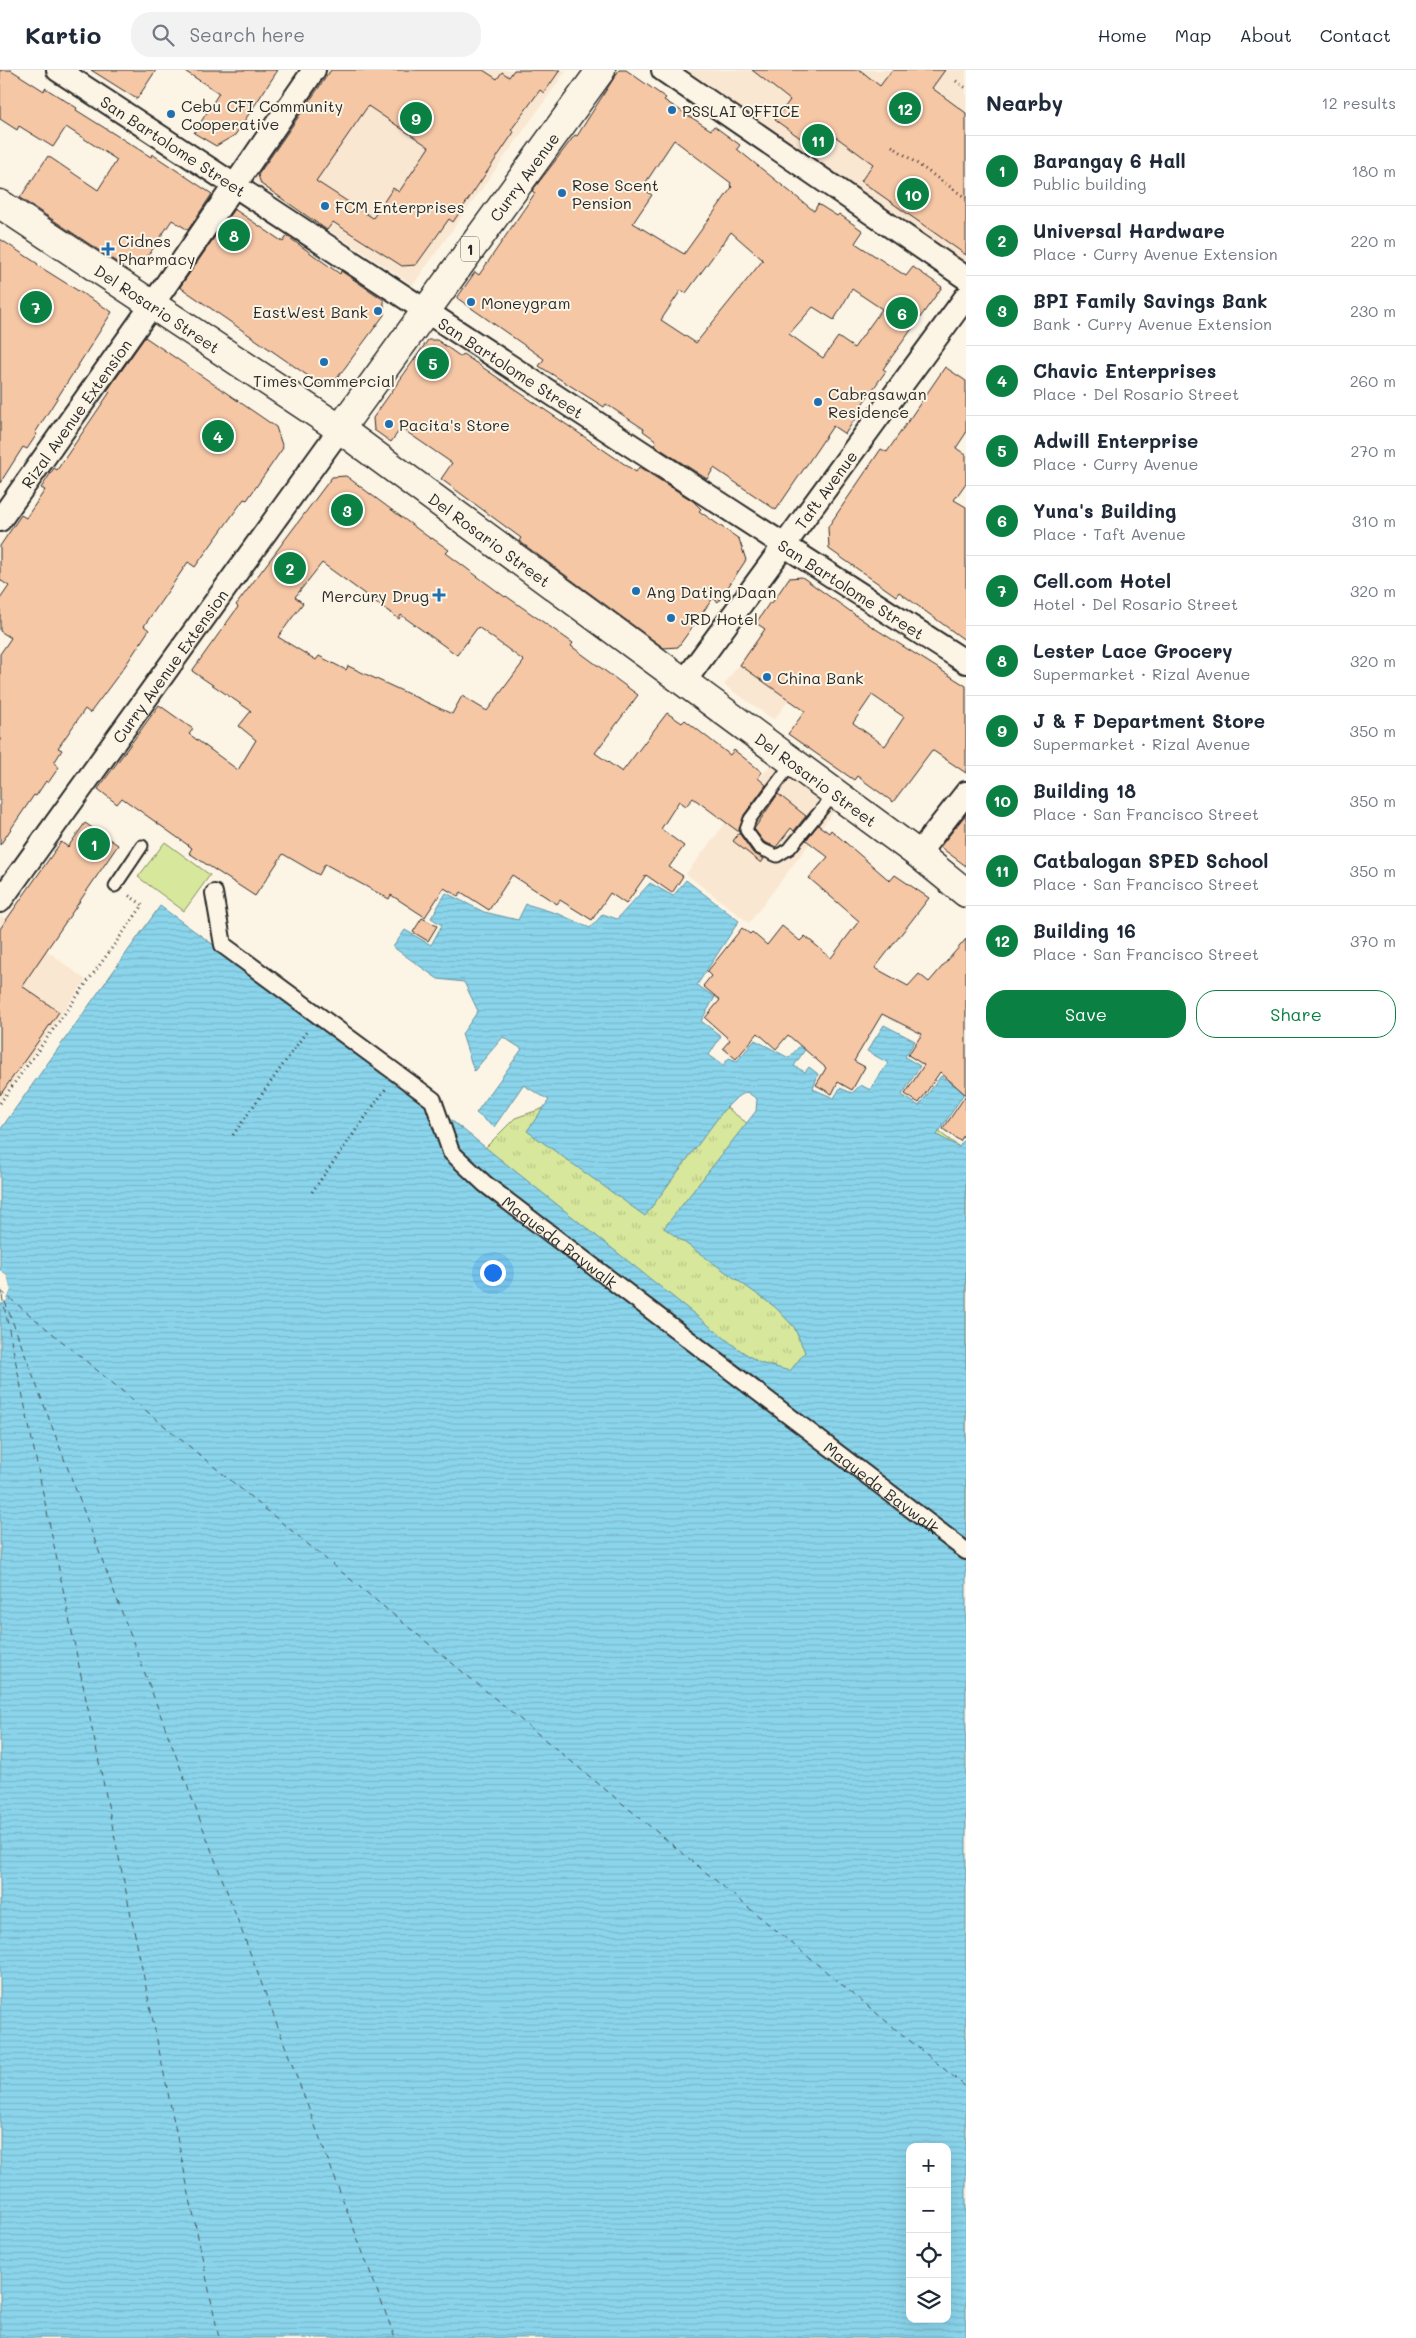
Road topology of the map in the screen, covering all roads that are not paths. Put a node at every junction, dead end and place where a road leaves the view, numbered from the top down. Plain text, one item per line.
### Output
1 (58, 70) edge
2 (314, 70) edge
3 (601, 70) edge
4 (663, 70) edge
5 (234, 184) junction
6 (0, 204) edge
7 (966, 278) edge
8 (966, 297) edge
9 (152, 305) junction
10 (426, 309) junction
11 (340, 429) junction
12 (0, 520) edge
13 (784, 546) junction
14 (966, 662) edge
15 (684, 682) junction
16 (792, 762) junction
17 (835, 793) junction
18 (966, 793) edge
19 (142, 846) dead end
20 (918, 854) junction
21 (115, 886) road end
22 (214, 893) dead end
23 (966, 893) edge
24 (0, 901) edge
25 (966, 1550) edge

1 - 5 street, San Bartolome Street
2 - 5 street, Rizal Avenue Extension
3 - 10 main road, Curry Avenue / 1
4 - 7 street
5 - 9 street, Rizal Avenue Extension
5 - 10 street, San Bartolome Street
6 - 9 main road, Del Rosario Street
8 - 13 street, Taft Avenue
9 - 11 main road, Del Rosario Street
9 - 12 street, Rizal Avenue Extension
10 - 11 main road, Curry Avenue / 1
10 - 13 street, San Bartolome Street
11 - 15 main road, Del Rosario Street
11 - 24 street, Curry Avenue Extension
13 - 14 street, San Bartolome Street
13 - 15 street, Taft Avenue
15 - 16 main road, Del Rosario Street
16 - 17 main road, Del Rosario Street
16 - 17 lane
17 - 20 main road, Del Rosario Street
18 - 20 street
19 - 21 lane
20 - 23 main road, Del Rosario Street
22 - 25 street, Maqueda Baywalk

